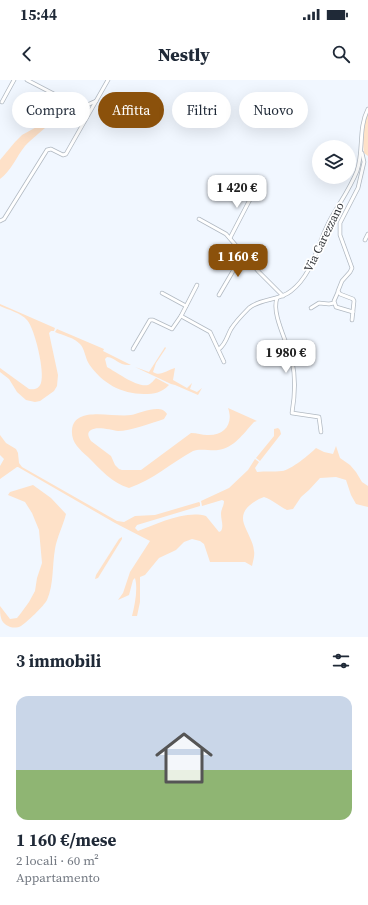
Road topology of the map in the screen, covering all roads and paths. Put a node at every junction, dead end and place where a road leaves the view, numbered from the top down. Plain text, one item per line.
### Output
1 (14, 80) edge
2 (27, 80) edge
3 (108, 80) edge
4 (96, 101) junction
5 (2, 102) dead end
6 (368, 109) edge
7 (361, 151) junction
8 (257, 186) dead end
9 (199, 219) dead end
10 (0, 220) edge
11 (368, 234) edge
12 (230, 238) junction
13 (366, 240) dead end
14 (243, 254) junction
15 (197, 285) dead end
16 (338, 292) junction
17 (162, 293) dead end
18 (219, 295) dead end
19 (283, 296) junction
20 (277, 298) junction
21 (334, 303) junction
22 (186, 306) junction
23 (311, 308) dead end
24 (353, 312) junction
25 (181, 316) junction
26 (352, 320) dead end
27 (133, 349) dead end
28 (219, 350) junction
29 (224, 362) dead end
30 (321, 432) dead end

1 - 5 street
2 - 4 street
3 - 4 street
4 - 10 street
6 - 7 street, Via Carezzano
7 - 16 street
7 - 19 street, Via Carezzano
8 - 12 street
9 - 12 street
11 - 13 street
12 - 14 street
14 - 18 street
14 - 19 street
15 - 22 street
16 - 21 street
16 - 24 street
17 - 22 street
19 - 20 street, Via Carezzano
20 - 28 street, Via Carezzano
20 - 30 street
21 - 23 street
21 - 24 street
22 - 25 street
24 - 26 street
25 - 27 street
25 - 28 street
28 - 29 street

